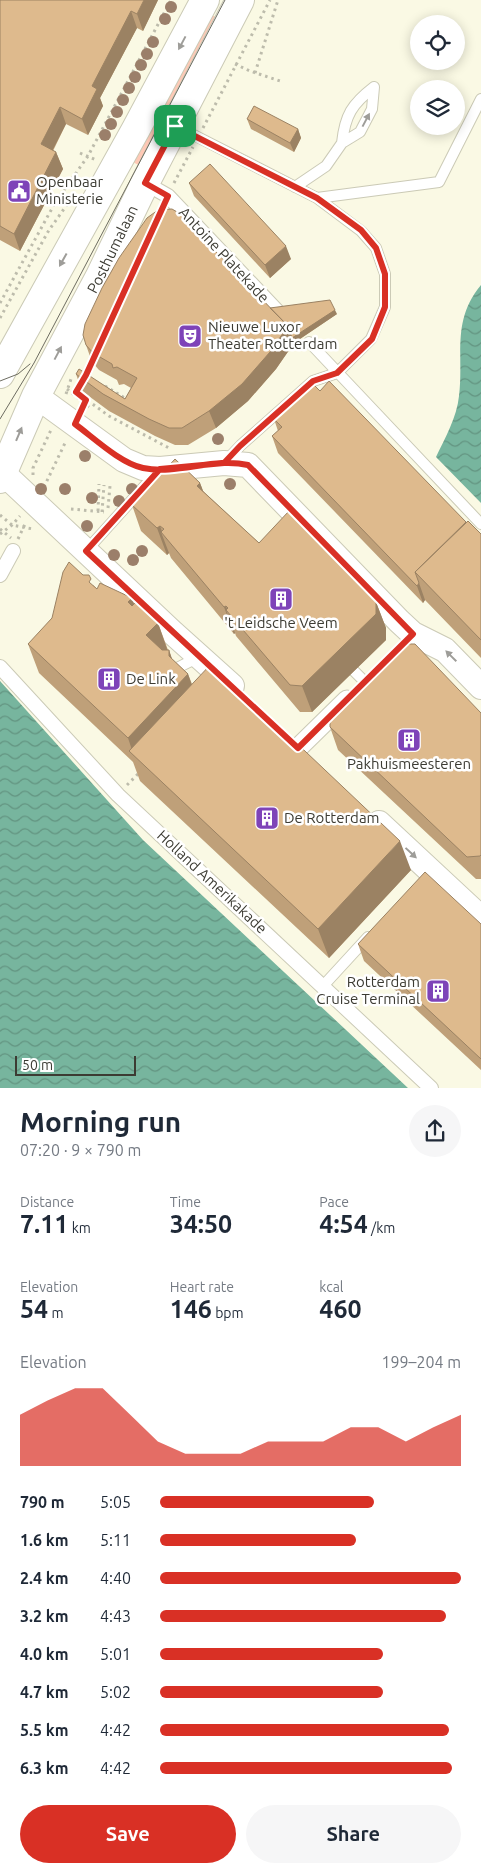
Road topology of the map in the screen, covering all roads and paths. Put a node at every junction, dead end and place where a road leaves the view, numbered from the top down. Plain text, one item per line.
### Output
1 (171, 0) edge
2 (270, 0) edge
3 (278, 0) edge
4 (220, 4) edge
5 (235, 64) junction
6 (255, 73) junction
7 (280, 81) dead end
8 (481, 99) edge
9 (187, 131) junction
10 (342, 143) junction
11 (80, 153) dead end
12 (88, 156) junction
13 (98, 161) dead end
14 (295, 187) junction
15 (156, 189) junction
16 (317, 198) junction
17 (0, 303) edge
18 (278, 312) edge
19 (309, 342) dead end
20 (94, 357) edge
21 (1, 370) edge
22 (337, 373) junction
23 (68, 390) dead end
24 (36, 396) junction
25 (86, 400) junction
26 (67, 418) junction
27 (176, 449) dead end
28 (224, 463) junction
29 (160, 469) junction
30 (1, 474) edge
31 (99, 484) dead end
32 (104, 485) dead end
33 (110, 486) dead end
34 (32, 500) junction
35 (64, 508) dead end
36 (100, 512) junction
37 (0, 515) edge
38 (481, 524) edge
39 (12, 525) junction
40 (0, 534) edge
41 (12, 550) dead end
42 (86, 551) junction
43 (0, 575) edge
44 (200, 657) junction
45 (0, 667) edge
46 (379, 669) edge
47 (171, 671) edge
48 (481, 687) edge
49 (248, 700) edge
50 (298, 748) edge
51 (145, 766) edge
52 (118, 795) junction
53 (360, 806) edge
54 (481, 918) edge
55 (376, 928) edge
56 (323, 986) junction
57 (432, 1088) edge

1 - 12 path
2 - 5 path
3 - 6 path
4 - 9 main road, Posthumalaan
4 -> 21 main road, Posthumalaan
5 - 6 path
5 - 9 path
6 - 7 path
8 - 16 lane
9 - 14 lane
9 - 15 main road, Posthumalaan
9 - 15 path
10 -> 10 lane
10 - 14 lane
11 - 12 path
12 - 13 path
12 - 17 path
14 - 16 lane
15 - 18 street, Antoine Platekade
24 -> 15 main road, Posthumalaan
16 - 22 lane
19 - 22 lane
20 - 25 path
21 - 24 main road
22 - 28 lane
22 - 38 lane
23 - 26 path
24 - 26 street
30 -> 24 main road, Posthumalaan
25 - 26 path
25 - 27 path
26 - 29 street
26 - 34 path
26 - 34 path
28 - 29 street
48 -> 28 street
29 - 42 lane
30 - 34 street
31 - 36 path
32 - 36 path
33 - 36 path
34 - 39 path
34 - 39 path
34 - 42 street
35 - 36 path
37 - 39 path
39 - 40 path
41 - 43 street
42 - 44 street
44 - 47 lane
44 - 49 street
45 - 52 street, Holland Amerikakade
46 - 50 street
51 - 52 path
52 - 56 street, Holland Amerikakade
53 -> 54 street
55 - 56 lane
56 - 57 street, Holland Amerikakade

